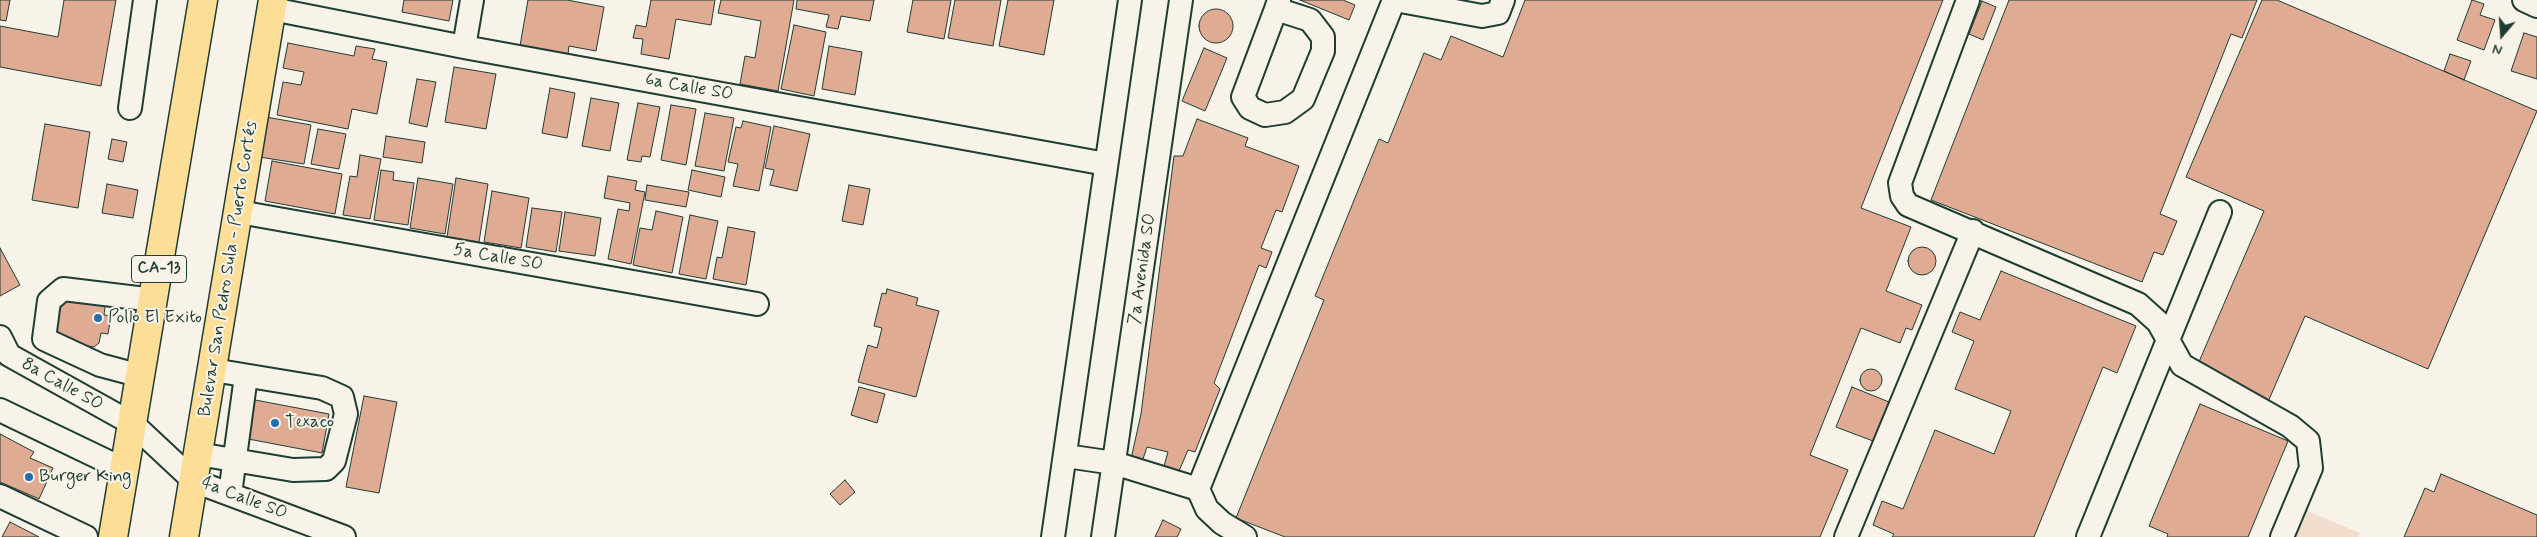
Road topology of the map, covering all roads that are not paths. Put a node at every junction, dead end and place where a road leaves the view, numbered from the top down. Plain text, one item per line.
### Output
1 (145, 0) edge
2 (203, 0) edge
3 (472, 0) edge
4 (1130, 0) edge
5 (1182, 0) edge
6 (1394, 0) edge
7 (1503, 0) edge
8 (1968, 0) edge
9 (2524, 0) edge
10 (273, 5) edge
11 (1278, 5) edge
12 (2537, 6) edge
13 (464, 47) junction
14 (130, 108) dead end
15 (1106, 164) junction
16 (239, 212) junction
17 (2220, 212) dead end
18 (1973, 231) junction
19 (154, 300) junction
20 (757, 304) dead end
21 (0, 337) edge
22 (2168, 340) junction
23 (212, 370) junction
24 (141, 376) junction
25 (246, 376) junction
26 (0, 410) edge
27 (133, 424) junction
28 (198, 454) junction
29 (1066, 456) junction
30 (234, 461) junction
31 (1114, 463) junction
32 (125, 470) junction
33 (194, 480) junction
34 (1198, 489) junction
35 (230, 494) junction
36 (0, 496) edge
37 (86, 537) edge
38 (113, 537) edge
39 (184, 537) edge
40 (344, 537) edge
41 (1053, 537) edge
42 (1102, 537) edge
43 (1245, 537) edge
44 (1846, 537) edge
45 (2088, 537) edge
46 (2282, 537) edge

1 - 14 street
2 - 19 highway, CA-13
3 - 13 street
4 - 15 street
5 - 31 street, 7a Avenida SO
6 - 7 street
6 - 34 street
8 - 18 street
9 - 12 street
10 - 13 street, 6a Calle SO
10 - 16 highway, Bulevar San Pedro Sula - Puerto Cortés
11 - 11 street
13 - 15 street, 6a Calle SO
15 - 29 street
16 - 20 street, 5a Calle SO
16 - 23 highway, Bulevar San Pedro Sula - Puerto Cortés
17 - 22 street
18 - 22 street
18 - 44 street
19 - 24 highway, CA-13
19 - 24 street
21 - 27 street, 8a Calle SO
22 - 45 street
22 - 46 street
23 - 25 street
23 - 28 highway, Bulevar San Pedro Sula - Puerto Cortés
24 - 27 highway, CA-13
25 - 30 street
25 - 30 street
26 - 32 street
27 - 32 highway, CA-13
27 - 33 street, 4a Calle SO
28 - 30 street
28 - 33 highway, Bulevar San Pedro Sula - Puerto Cortés
29 - 31 street
29 - 41 street
30 - 35 street
31 - 34 street
31 - 42 street, 7a Avenida SO
32 - 38 highway, CA-13
33 - 35 street, 4a Calle SO
33 - 39 highway, Bulevar San Pedro Sula - Puerto Cortés
34 - 43 street
35 - 40 street, 4a Calle SO
36 - 37 street

